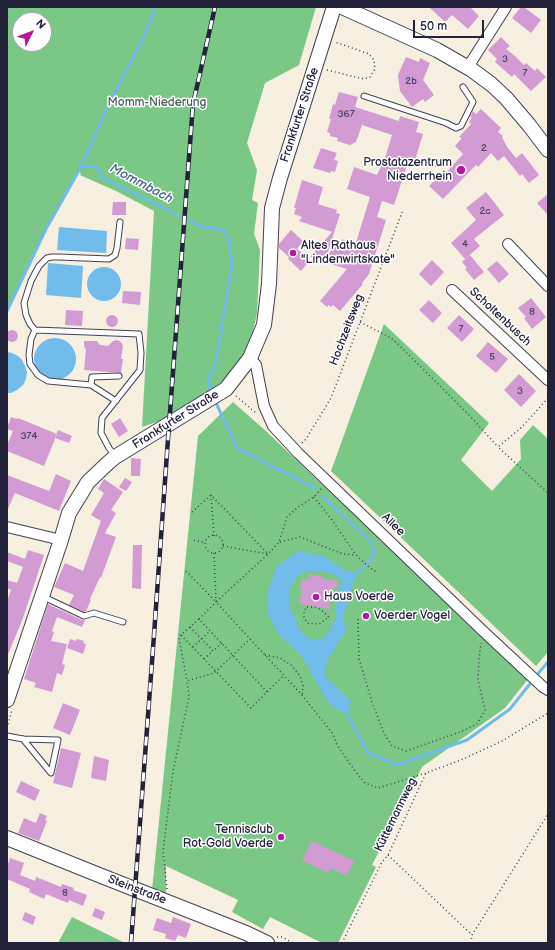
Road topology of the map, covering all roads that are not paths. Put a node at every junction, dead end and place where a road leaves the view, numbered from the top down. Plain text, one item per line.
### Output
1 (334, 7) edge
2 (342, 7) edge
3 (503, 8) edge
4 (468, 67) junction
5 (463, 86) dead end
6 (364, 96) dead end
7 (548, 150) edge
8 (120, 222) dead end
9 (508, 244) dead end
10 (548, 286) edge
11 (452, 290) dead end
12 (35, 330) junction
13 (250, 358) junction
14 (119, 376) dead end
15 (548, 380) edge
16 (91, 385) junction
17 (116, 401) junction
18 (115, 457) junction
19 (7, 527) edge
20 (62, 540) junction
21 (42, 597) junction
22 (123, 622) dead end
23 (545, 689) edge
24 (7, 700) edge
25 (7, 736) edge
26 (23, 739) junction
27 (7, 838) edge
28 (267, 943) edge

1 - 13 main road, Frankfurter Straße
2 - 4 main road
3 - 4 street
4 - 7 main road
5 - 6 lane
8 - 12 lane
9 - 10 street
11 - 15 street, Scholtenbusch
12 - 16 lane
12 - 17 lane
13 - 18 main road, Frankfurter Straße
13 - 23 street, Allee
14 - 16 lane
16 - 17 lane
17 - 18 lane
18 - 20 main road, Frankfurter Straße
19 - 20 street
20 - 21 main road, Frankfurter Straße
21 - 22 lane
21 - 24 main road, Frankfurter Straße
25 - 26 lane
26 - 26 lane
27 - 28 main road, Steinstraße

